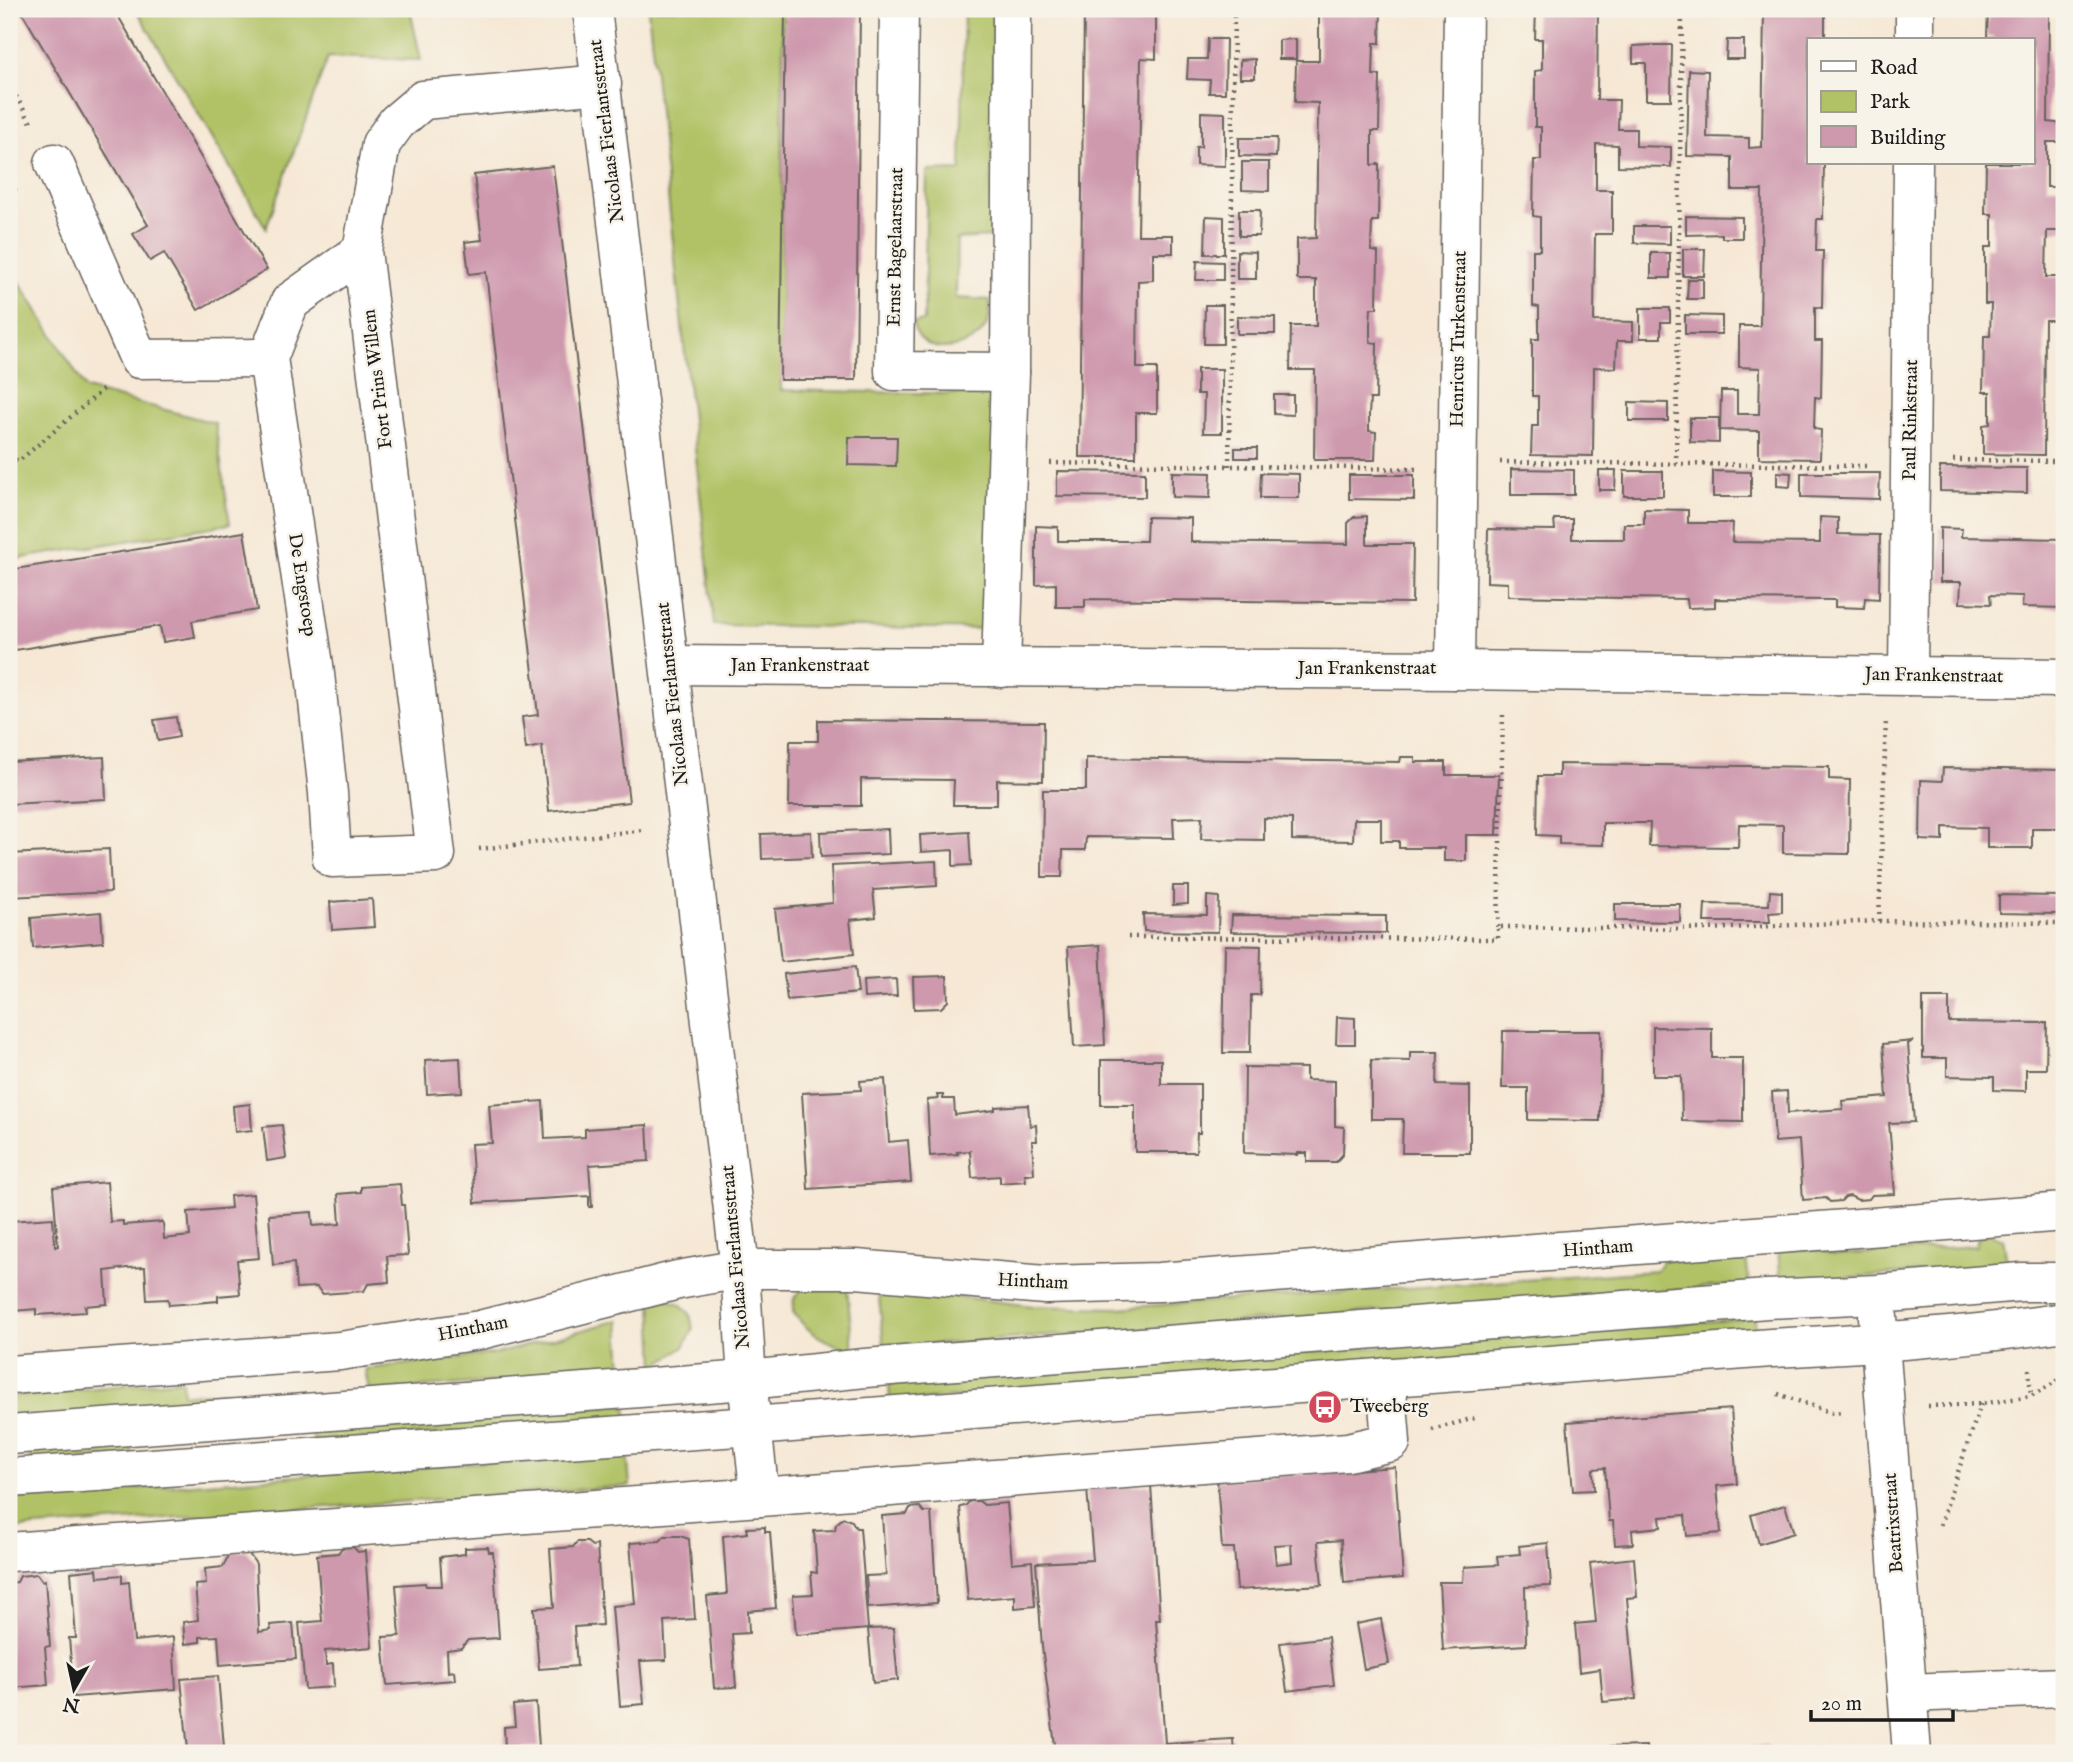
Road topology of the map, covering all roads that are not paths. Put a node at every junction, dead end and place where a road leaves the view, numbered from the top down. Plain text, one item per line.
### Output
1 (592, 9) edge
2 (900, 9) edge
3 (1012, 9) edge
4 (1463, 9) edge
5 (1915, 9) edge
6 (1915, 38) edge
7 (602, 84) junction
8 (54, 163) dead end
9 (1913, 164) edge
10 (362, 251) junction
11 (268, 358) junction
12 (1010, 372) junction
13 (670, 665) junction
14 (1002, 667) junction
15 (1455, 670) junction
16 (1898, 676) junction
17 (2064, 678) edge
18 (436, 854) joint
19 (2064, 1212) edge
20 (740, 1269) junction
21 (2064, 1282) edge
22 (1877, 1294) junction
23 (2064, 1322) edge
24 (1880, 1342) junction
25 (9, 1375) edge
26 (1386, 1377) junction
27 (747, 1380) junction
28 (752, 1426) junction
29 (9, 1435) edge
30 (9, 1478) edge
31 (761, 1497) junction
32 (9, 1552) edge
33 (2064, 1687) edge
34 (1907, 1693) junction
35 (1912, 1753) edge

1 - 7 street, Nicolaas Fierlantsstraat
2 - 12 street, Ernst Bagelaarstraat
3 - 12 street
4 - 15 street, Henricus Turkenstraat
5 - 6 street
7 - 10 street, Fort Prins Willem
7 - 13 street, Nicolaas Fierlantsstraat
8 - 11 street
9 - 16 street, Paul Rinkstraat
10 - 11 street, De Engstoep
10 - 18 street, Fort Prins Willem
11 - 18 street, De Engstoep
12 - 14 street
13 - 14 street, Jan Frankenstraat
13 - 20 street, Nicolaas Fierlantsstraat
14 - 15 street, Jan Frankenstraat
15 - 16 street, Jan Frankenstraat
16 - 17 street, Jan Frankenstraat
19 - 20 street, Hintham
20 - 25 street, Hintham
20 - 27 street, Nicolaas Fierlantsstraat
21 - 22 street
22 - 24 street, Beatrixstraat
22 - 27 street
23 - 24 street
24 - 26 street
24 - 34 street, Beatrixstraat
26 - 28 street
26 - 31 street
27 - 28 street
27 - 29 street
28 - 30 street
28 - 31 street
31 - 32 street
33 - 34 street
34 - 35 street, Beatrixstraat

